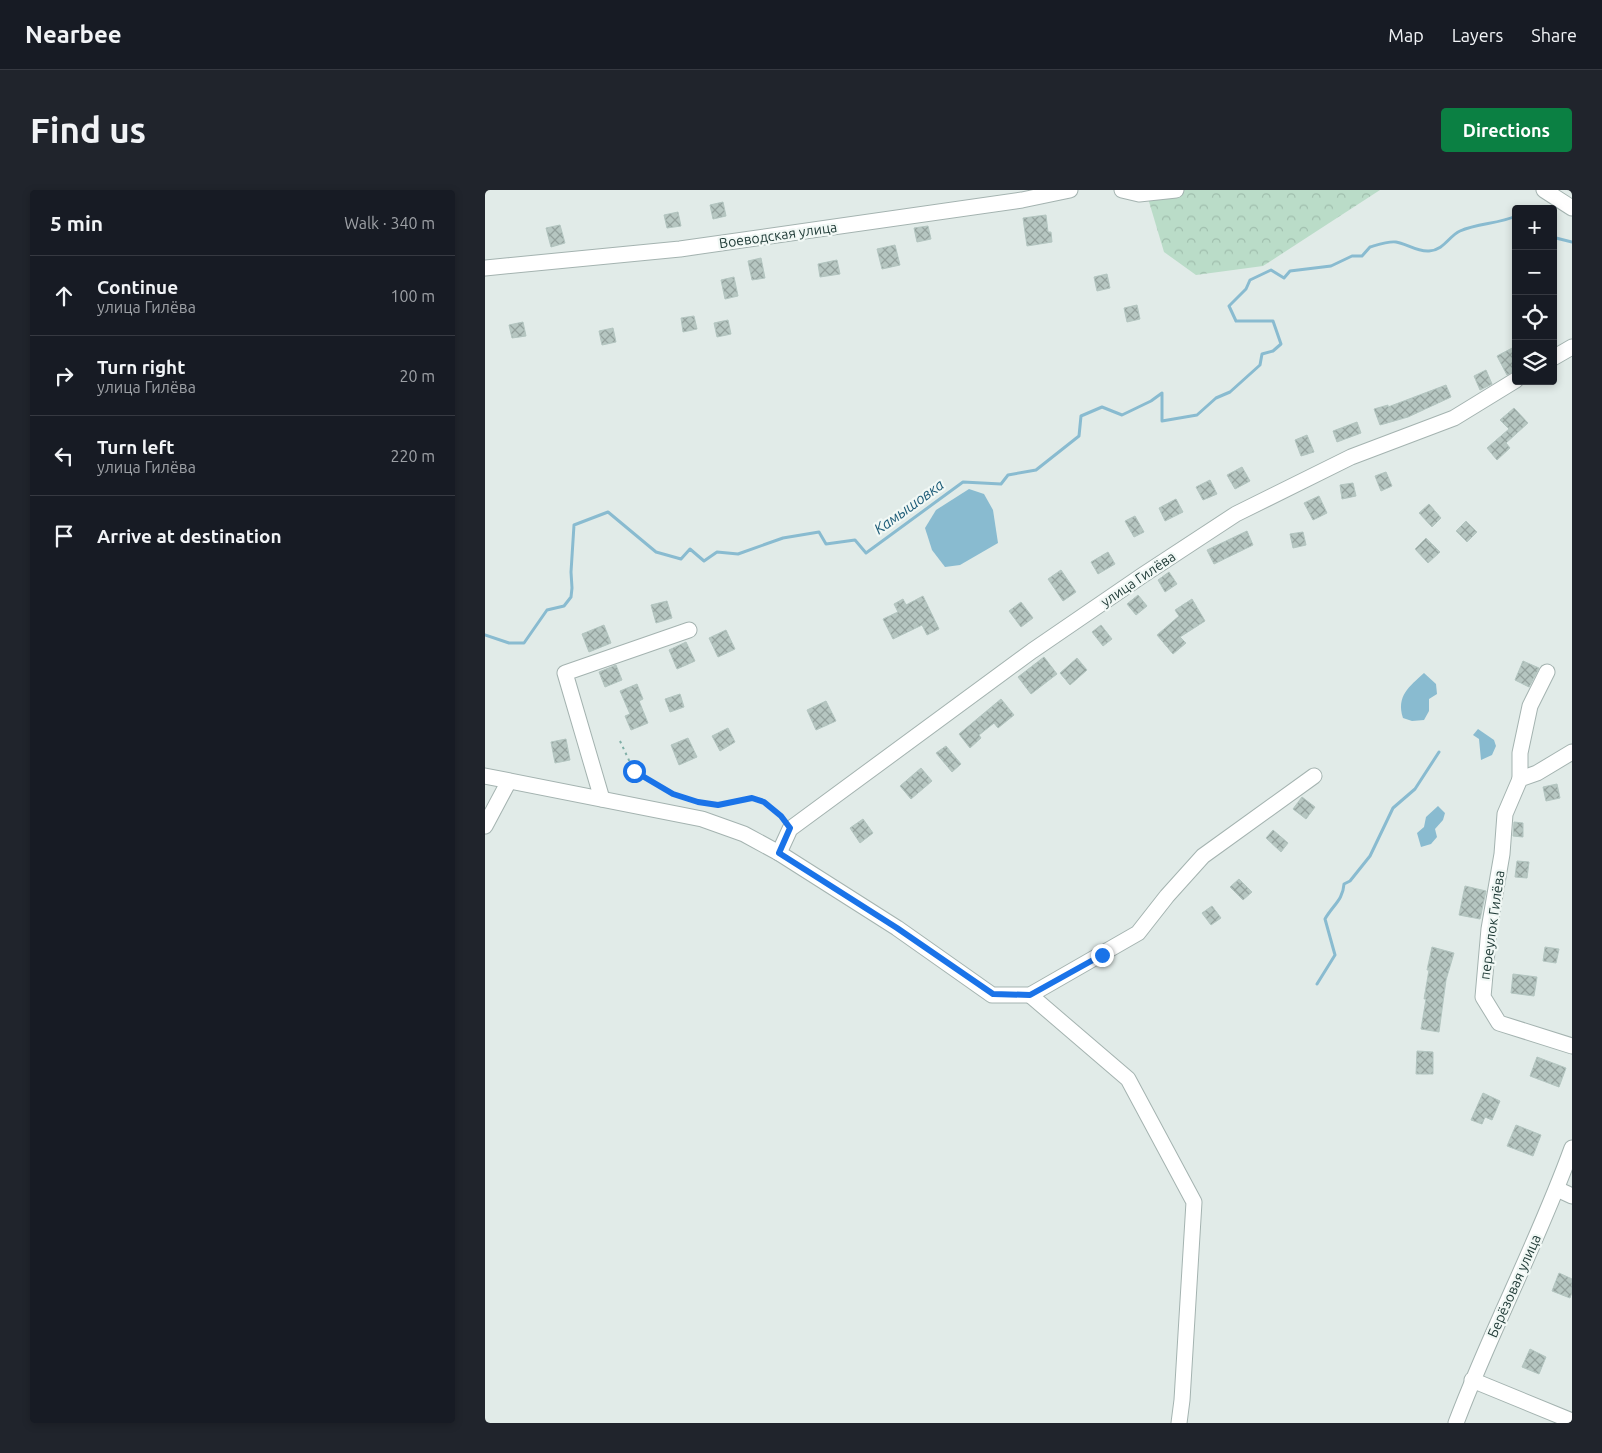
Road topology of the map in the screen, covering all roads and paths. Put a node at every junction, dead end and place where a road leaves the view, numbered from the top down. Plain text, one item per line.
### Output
1 (1070, 190) edge
2 (1122, 190) edge
3 (1176, 190) edge
4 (1544, 190) edge
5 (1572, 208) edge
6 (485, 268) edge
7 (1572, 347) edge
8 (1557, 356) edge
9 (1512, 382) edge
10 (689, 630) dead end
11 (1547, 672) dead end
12 (620, 741) dead end
13 (1572, 752) edge
14 (485, 776) edge
15 (1315, 776) dead end
16 (1520, 779) junction
17 (509, 781) junction
18 (602, 799) junction
19 (485, 826) edge
20 (790, 828) junction
21 (779, 853) junction
22 (1030, 995) junction
23 (1572, 1046) edge
24 (1572, 1148) edge
25 (1557, 1190) junction
26 (1572, 1196) edge
27 (1472, 1380) junction
28 (1572, 1421) edge
29 (1179, 1423) edge
30 (1456, 1423) edge

1 - 6 street, Воеводская улица
2 - 3 street
4 - 5 street
7 - 8 street
9 - 20 street, улица Гилёва
10 - 18 street
11 - 16 street, переулок Гилёва
12 - 20 path
13 - 16 street
14 - 17 street
15 - 22 street
16 - 23 street, переулок Гилёва
17 - 18 street
17 - 19 street
18 - 21 street
20 - 21 street
21 - 22 street
22 - 29 street
24 - 25 street, Берёзовая улица
25 - 26 street
25 - 27 street, Берёзовая улица
27 - 28 street
27 - 30 street, Берёзовая улица

